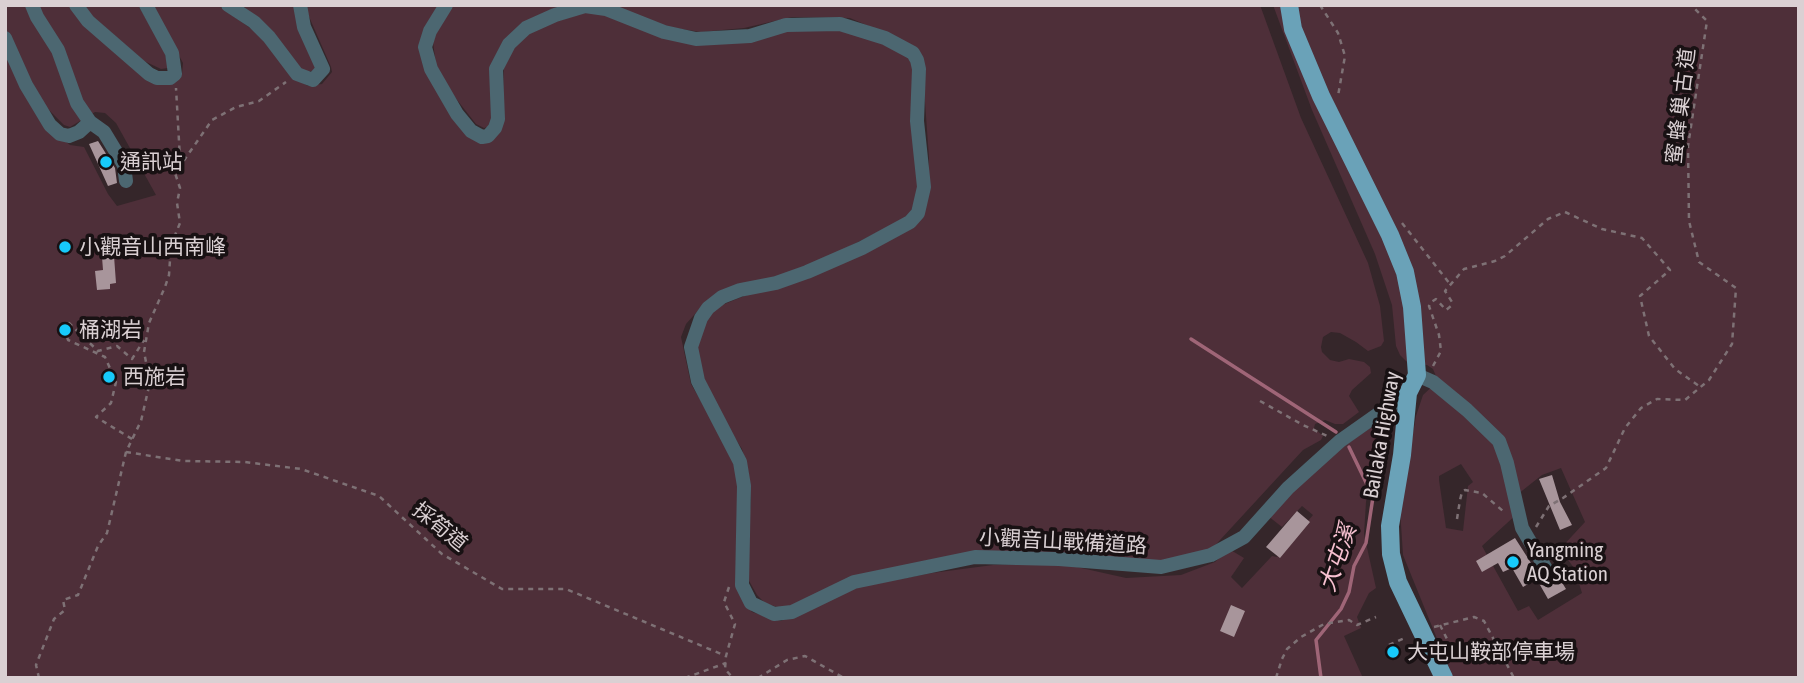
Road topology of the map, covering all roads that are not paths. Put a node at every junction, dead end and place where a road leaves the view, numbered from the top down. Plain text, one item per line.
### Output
1 (32, 5) edge
2 (76, 5) edge
3 (146, 5) edge
4 (228, 5) edge
5 (300, 5) edge
6 (446, 5) edge
7 (1289, 5) edge
8 (5, 38) edge
9 (90, 122) junction
10 (126, 181) dead end
11 (1422, 377) junction
12 (1408, 393) junction
13 (1549, 574) dead end
14 (1444, 678) edge

1 - 9 street
2 - 3 street
4 - 5 street
6 - 12 street, 小觀音山戰備道路
7 - 11 main road, Bailaka Highway
8 - 9 street
9 - 10 street
11 - 12 main road, Bailaka Highway
11 - 13 street
12 - 14 main road, Bailaka Highway

